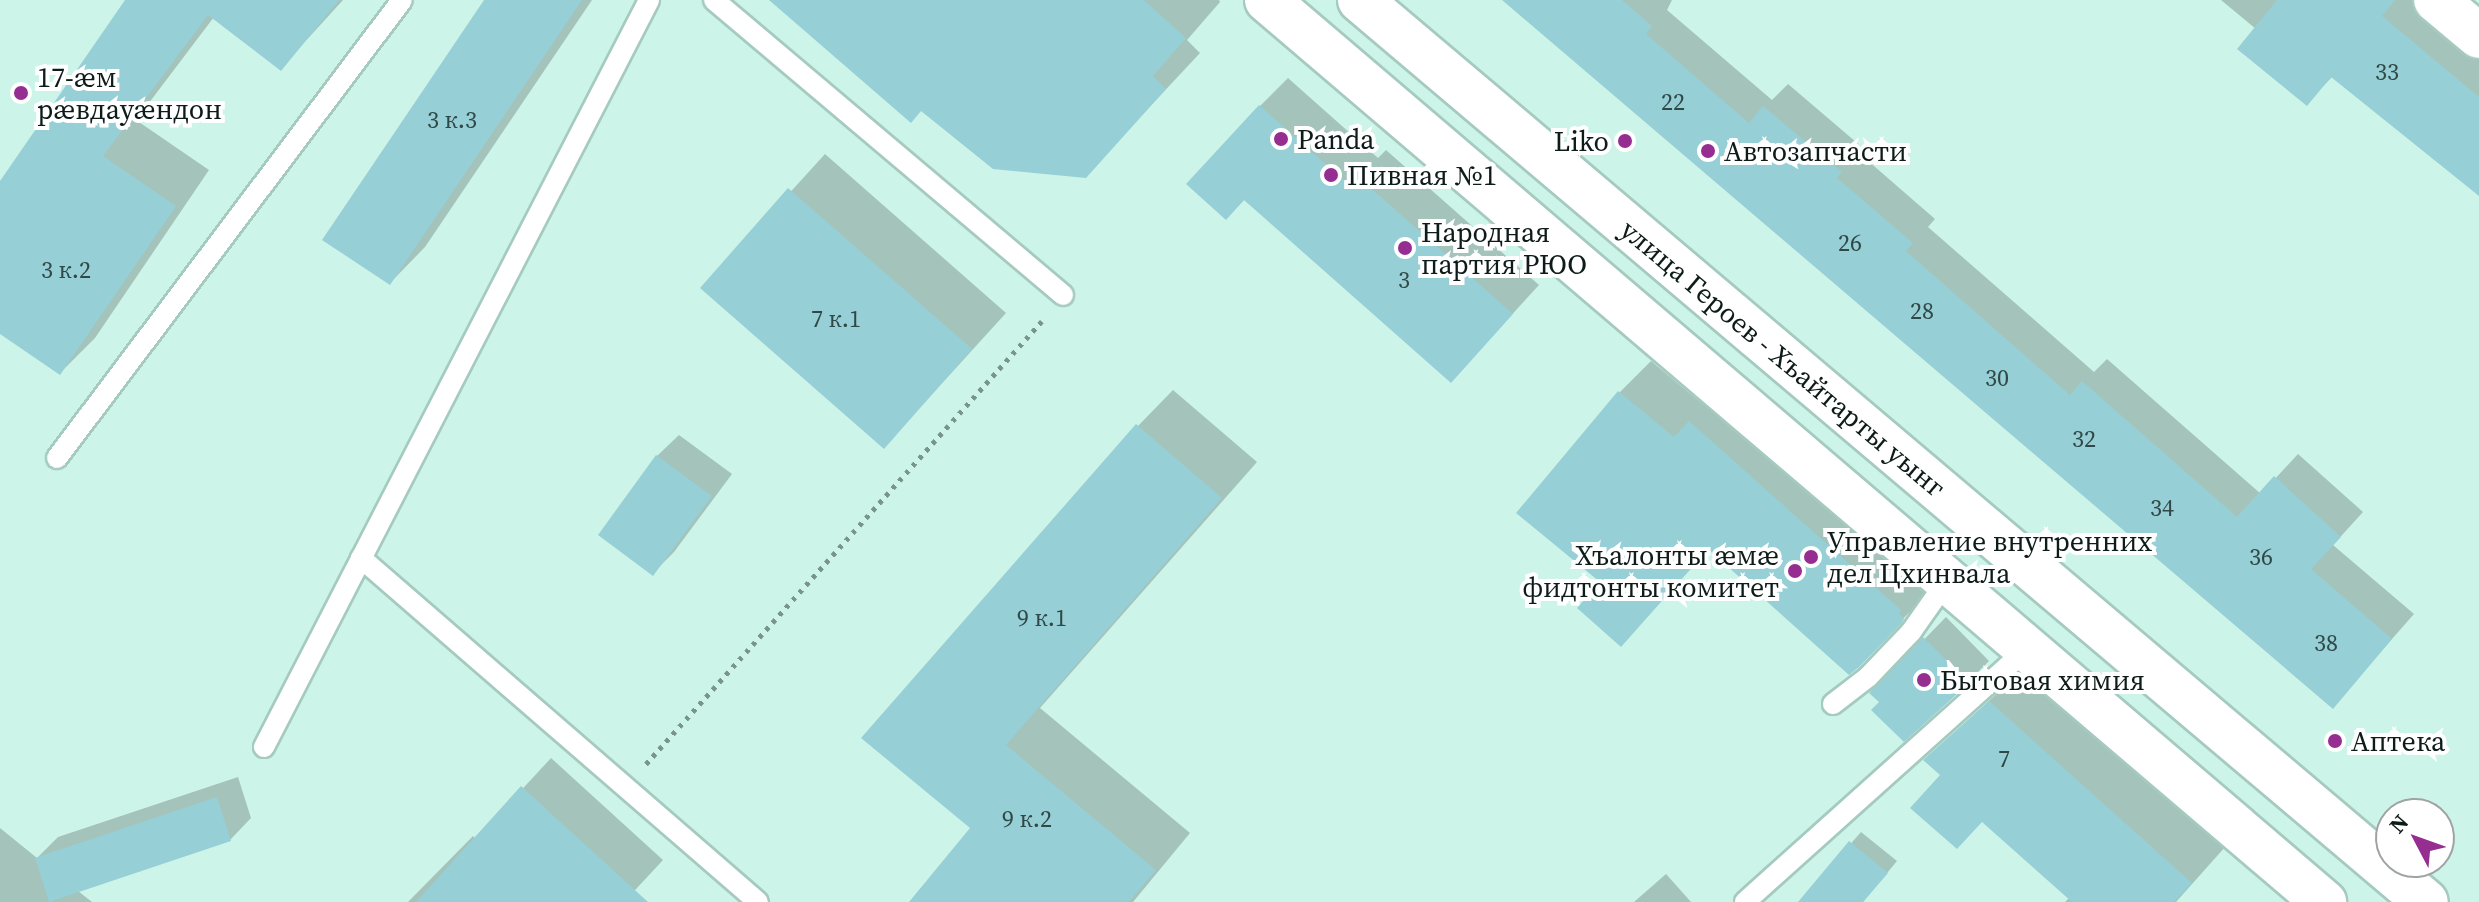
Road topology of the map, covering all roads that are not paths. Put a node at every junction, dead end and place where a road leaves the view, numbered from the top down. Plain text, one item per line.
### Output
1 (402, 0) edge
2 (649, 0) edge
3 (714, 0) edge
4 (1267, 0) edge
5 (1360, 0) edge
6 (2436, 0) edge
7 (2479, 36) edge
8 (1063, 295) road end
9 (57, 458) dead end
10 (361, 558) junction
11 (1947, 581) junction
12 (2028, 648) junction
13 (1833, 704) dead end
14 (264, 747) dead end
15 (758, 902) edge
16 (1745, 902) edge
17 (2324, 902) edge
18 (2426, 902) edge

1 - 9 lane
2 - 10 lane
3 - 8 lane
4 - 11 street
5 - 18 street, улица Героев - Хъайтарты уынг
6 - 7 street
10 - 14 lane
10 - 15 lane
11 - 12 street
11 - 13 lane
12 - 16 lane
12 - 17 street

